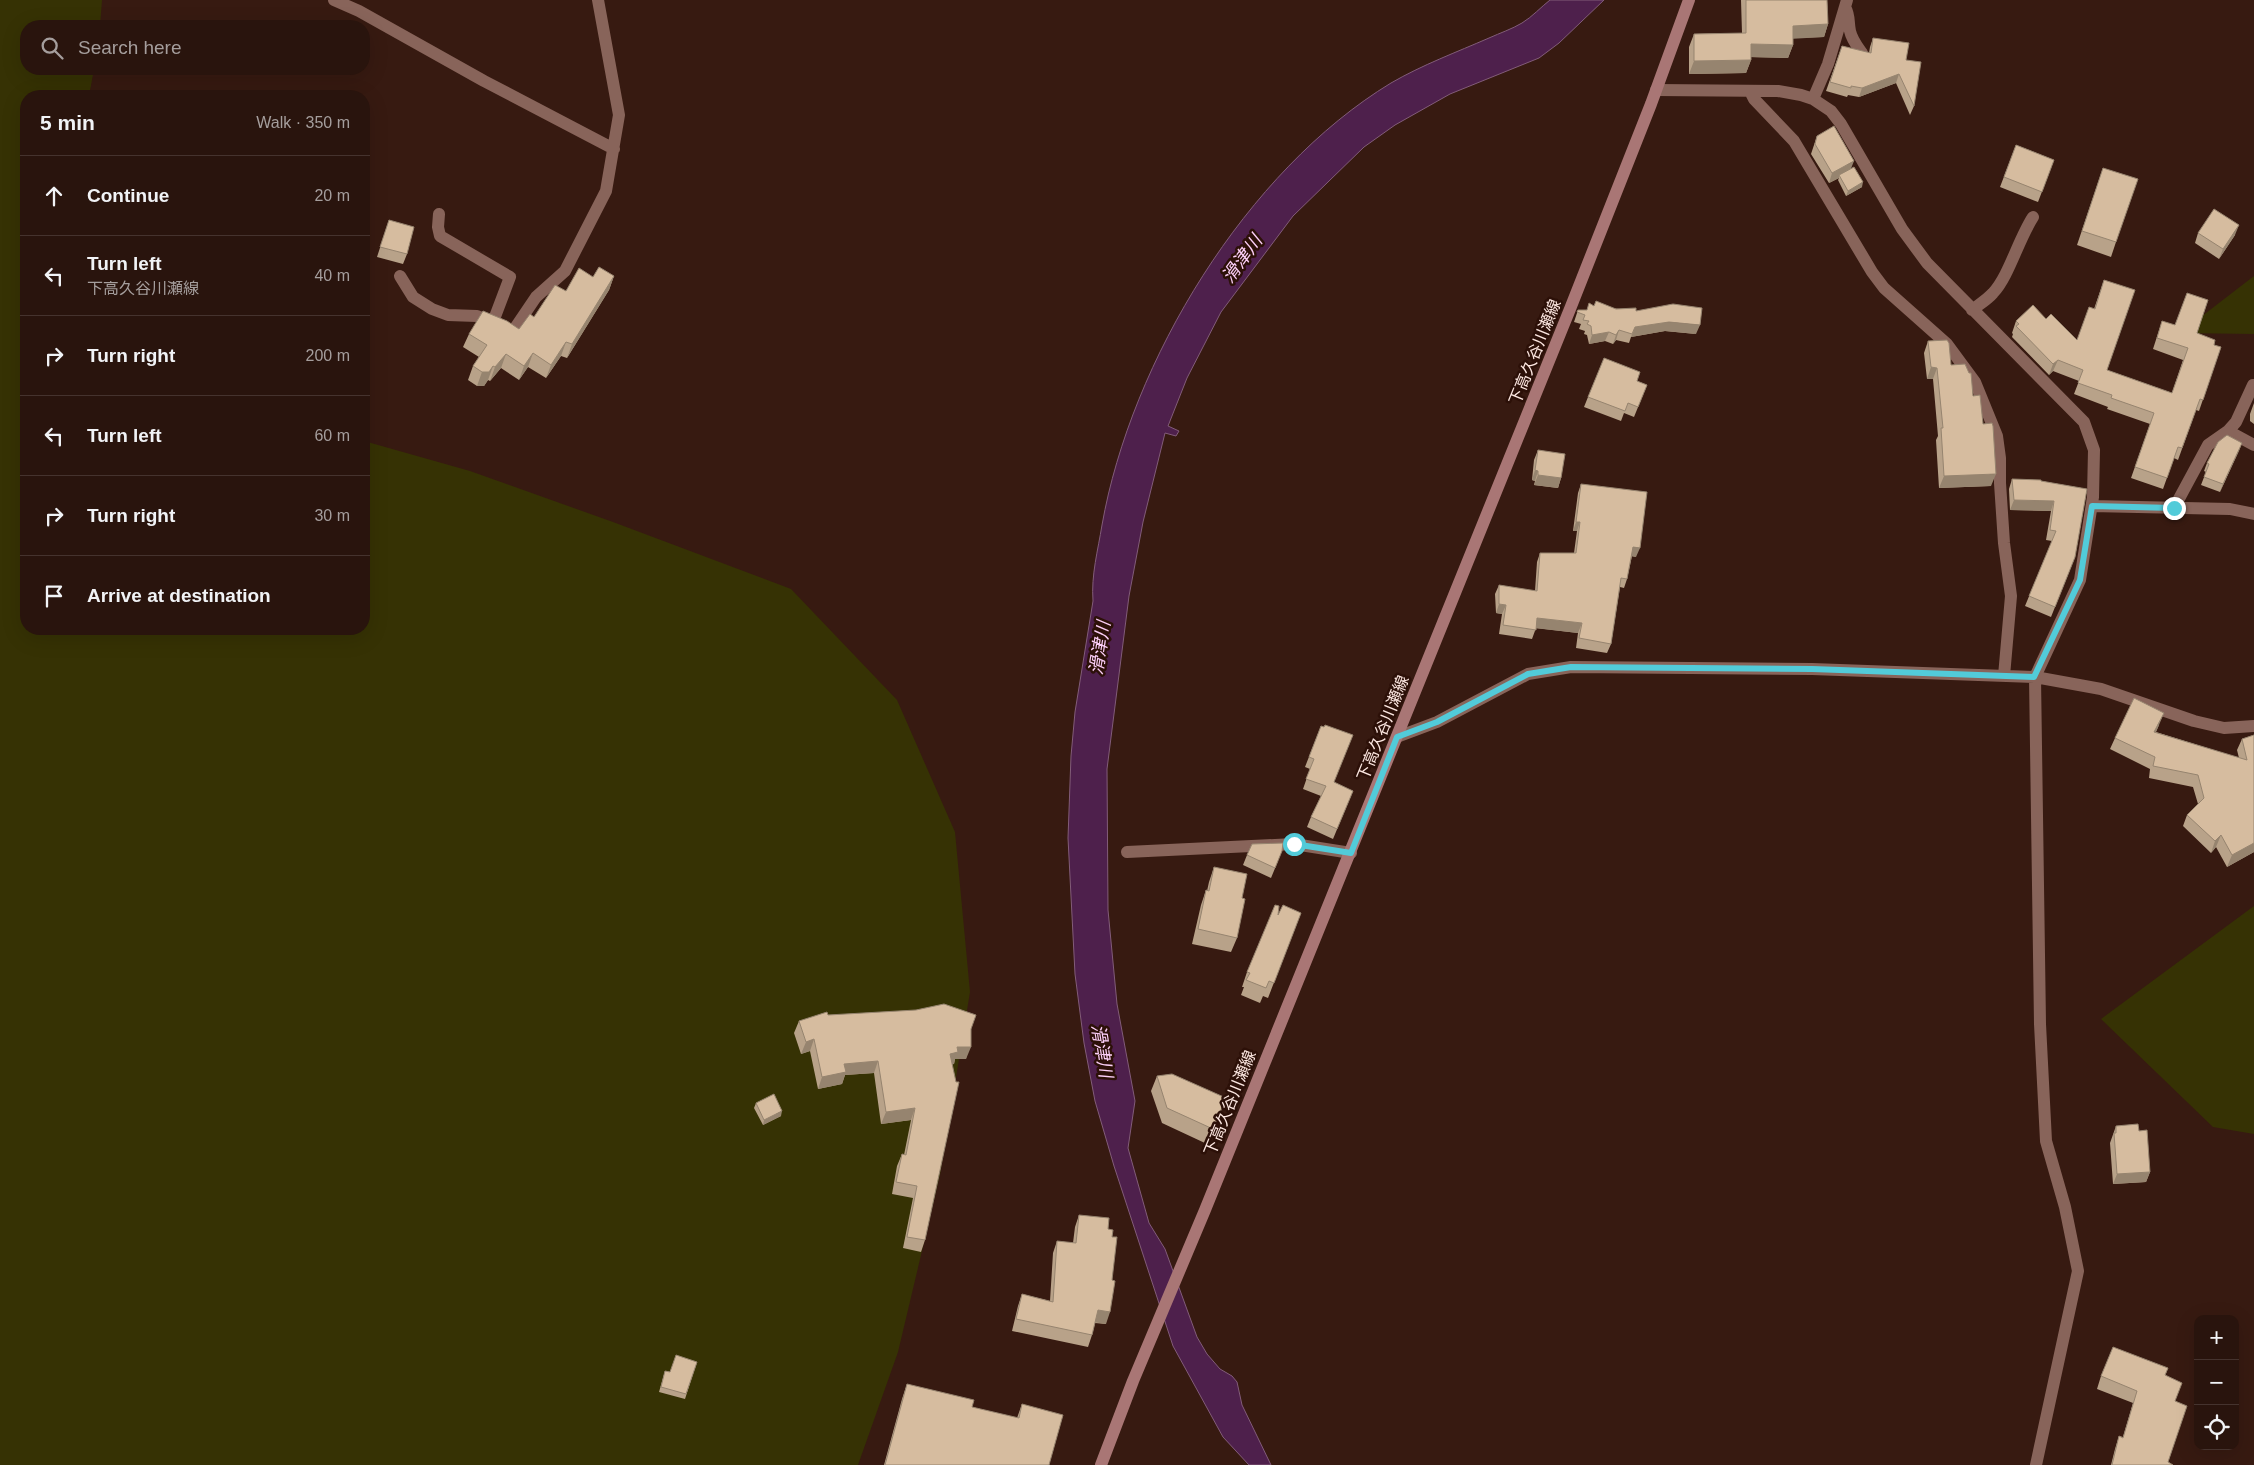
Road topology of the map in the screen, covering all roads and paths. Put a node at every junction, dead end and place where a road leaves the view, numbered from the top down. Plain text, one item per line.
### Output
1 (334, 0) edge
2 (598, 0) edge
3 (1689, 0) edge
4 (1846, 4) edge
5 (1862, 53) edge
6 (1656, 90) junction
7 (1750, 91) junction
8 (1813, 99) junction
9 (614, 149) junction
10 (439, 214) dead end
11 (2033, 217) dead end
12 (400, 276) dead end
13 (1972, 310) junction
14 (493, 322) junction
15 (2253, 385) edge
16 (2228, 431) junction
17 (2254, 446) edge
18 (2092, 506) junction
19 (2174, 508) junction
20 (2254, 514) edge
21 (2004, 676) junction
22 (2034, 677) junction
23 (2254, 726) edge
24 (1397, 737) junction
25 (1127, 852) dead end
26 (1351, 853) junction
27 (1101, 1465) edge
28 (2036, 1465) edge

1 - 9 street
2 - 9 street
3 - 6 main road, 下高久谷川瀬線
4 - 5 street
4 - 8 street
6 - 7 street
6 - 24 main road, 下高久谷川瀬線
7 - 8 street
7 - 21 street
8 - 13 street
9 - 14 street
10 - 14 street
11 - 13 street
12 - 14 street
13 - 18 street
15 - 16 street
16 - 17 street
16 - 19 street
18 - 19 street
18 - 22 street
19 - 20 street
21 - 22 street
21 - 24 street
22 - 23 street
22 - 28 street
24 - 26 main road, 下高久谷川瀬線
25 - 26 street
26 - 27 main road, 下高久谷川瀬線

